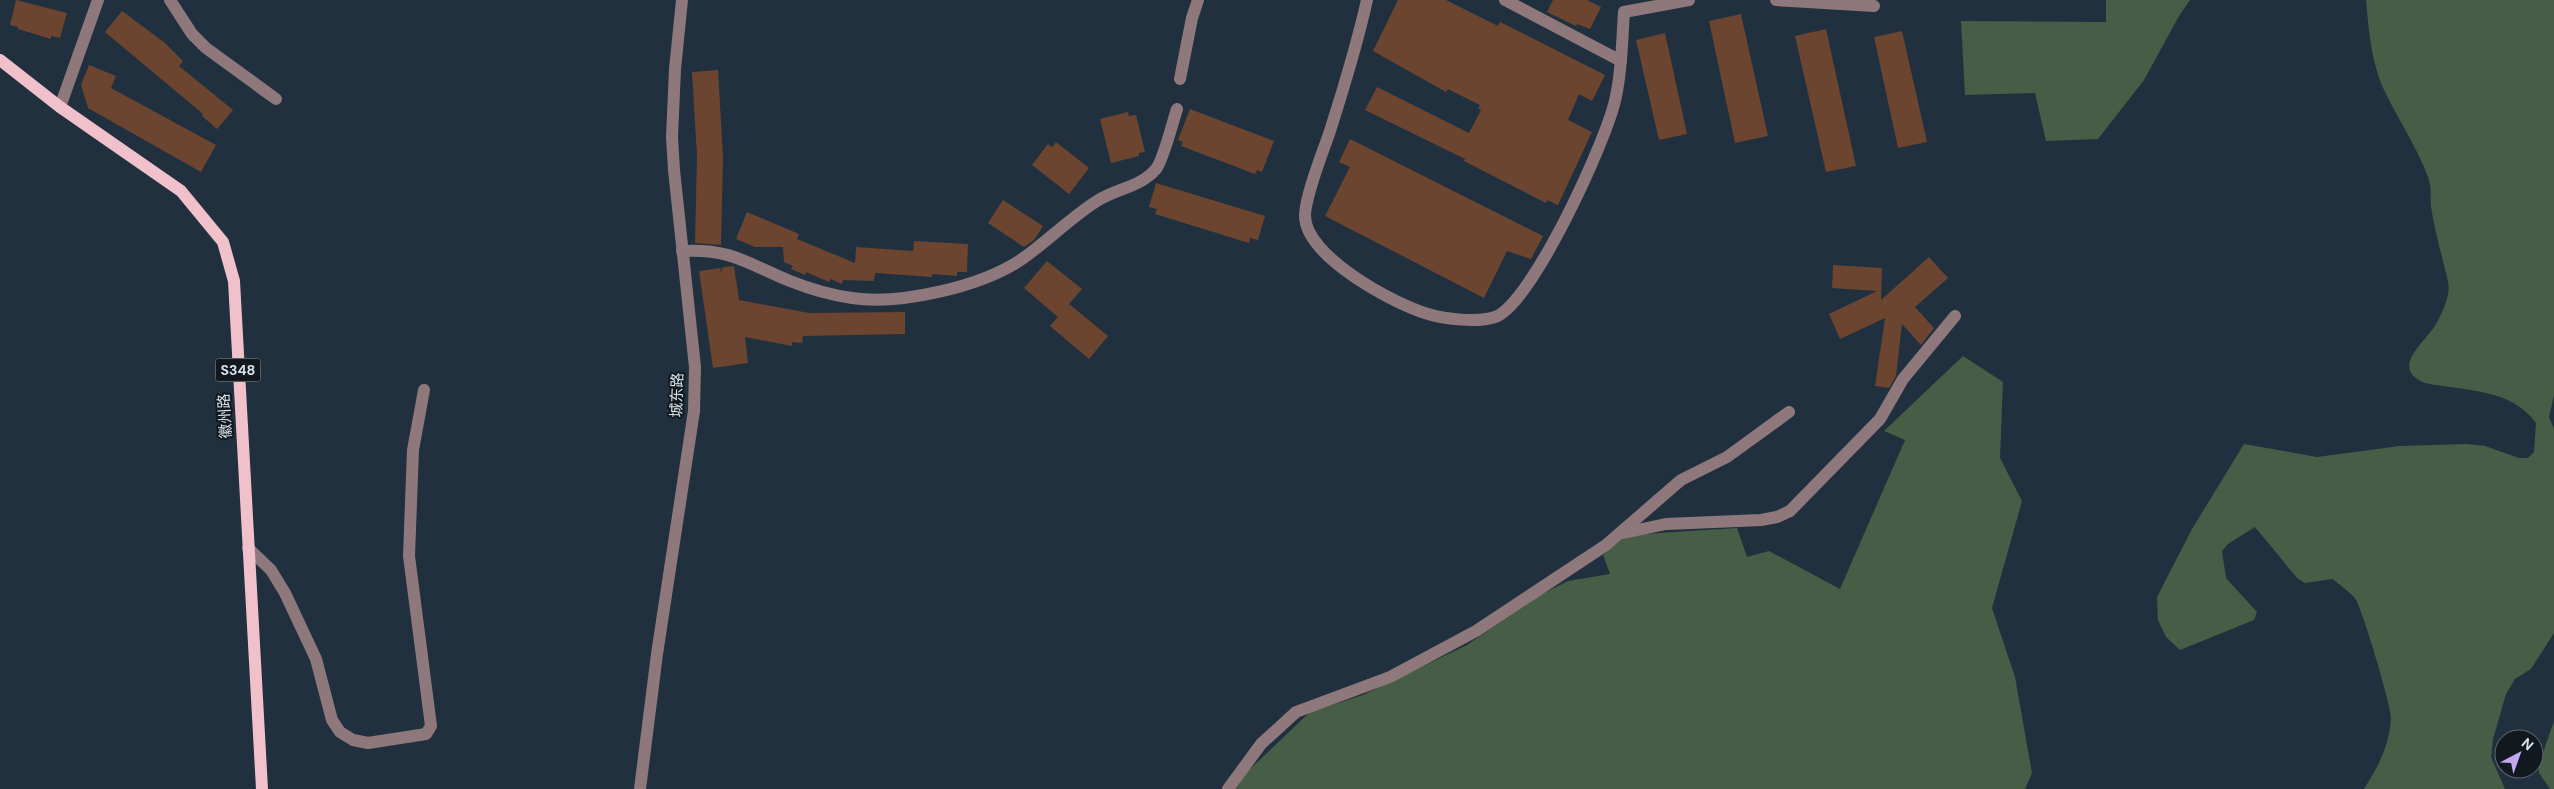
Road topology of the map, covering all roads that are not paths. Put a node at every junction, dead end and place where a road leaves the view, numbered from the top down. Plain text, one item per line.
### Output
1 (98, 0) edge
2 (170, 0) edge
3 (682, 0) edge
4 (1198, 0) edge
5 (1367, 0) edge
6 (1505, 0) edge
7 (1689, 0) edge
8 (1776, 0) edge
9 (1874, 6) dead end
10 (0, 60) edge
11 (1621, 61) junction
12 (1180, 79) dead end
13 (276, 99) dead end
14 (60, 107) junction
15 (1177, 109) dead end
16 (682, 251) junction
17 (1955, 316) dead end
18 (424, 390) dead end
19 (1789, 412) dead end
20 (1618, 534) junction
21 (248, 548) junction
22 (262, 789) edge
23 (640, 789) edge
24 (1228, 789) edge

1 - 14 street
2 - 13 street
3 - 16 street, 城东路
4 - 12 street
5 - 11 street
6 - 11 street
7 - 11 street
8 - 9 street
10 - 14 main road, 徽州路 / S348
14 - 21 main road, 徽州路 / S348
15 - 16 street
16 - 23 street, 城东路
17 - 20 street
18 - 21 street
19 - 20 street
20 - 24 street
21 - 22 main road, 徽州路 / S348

